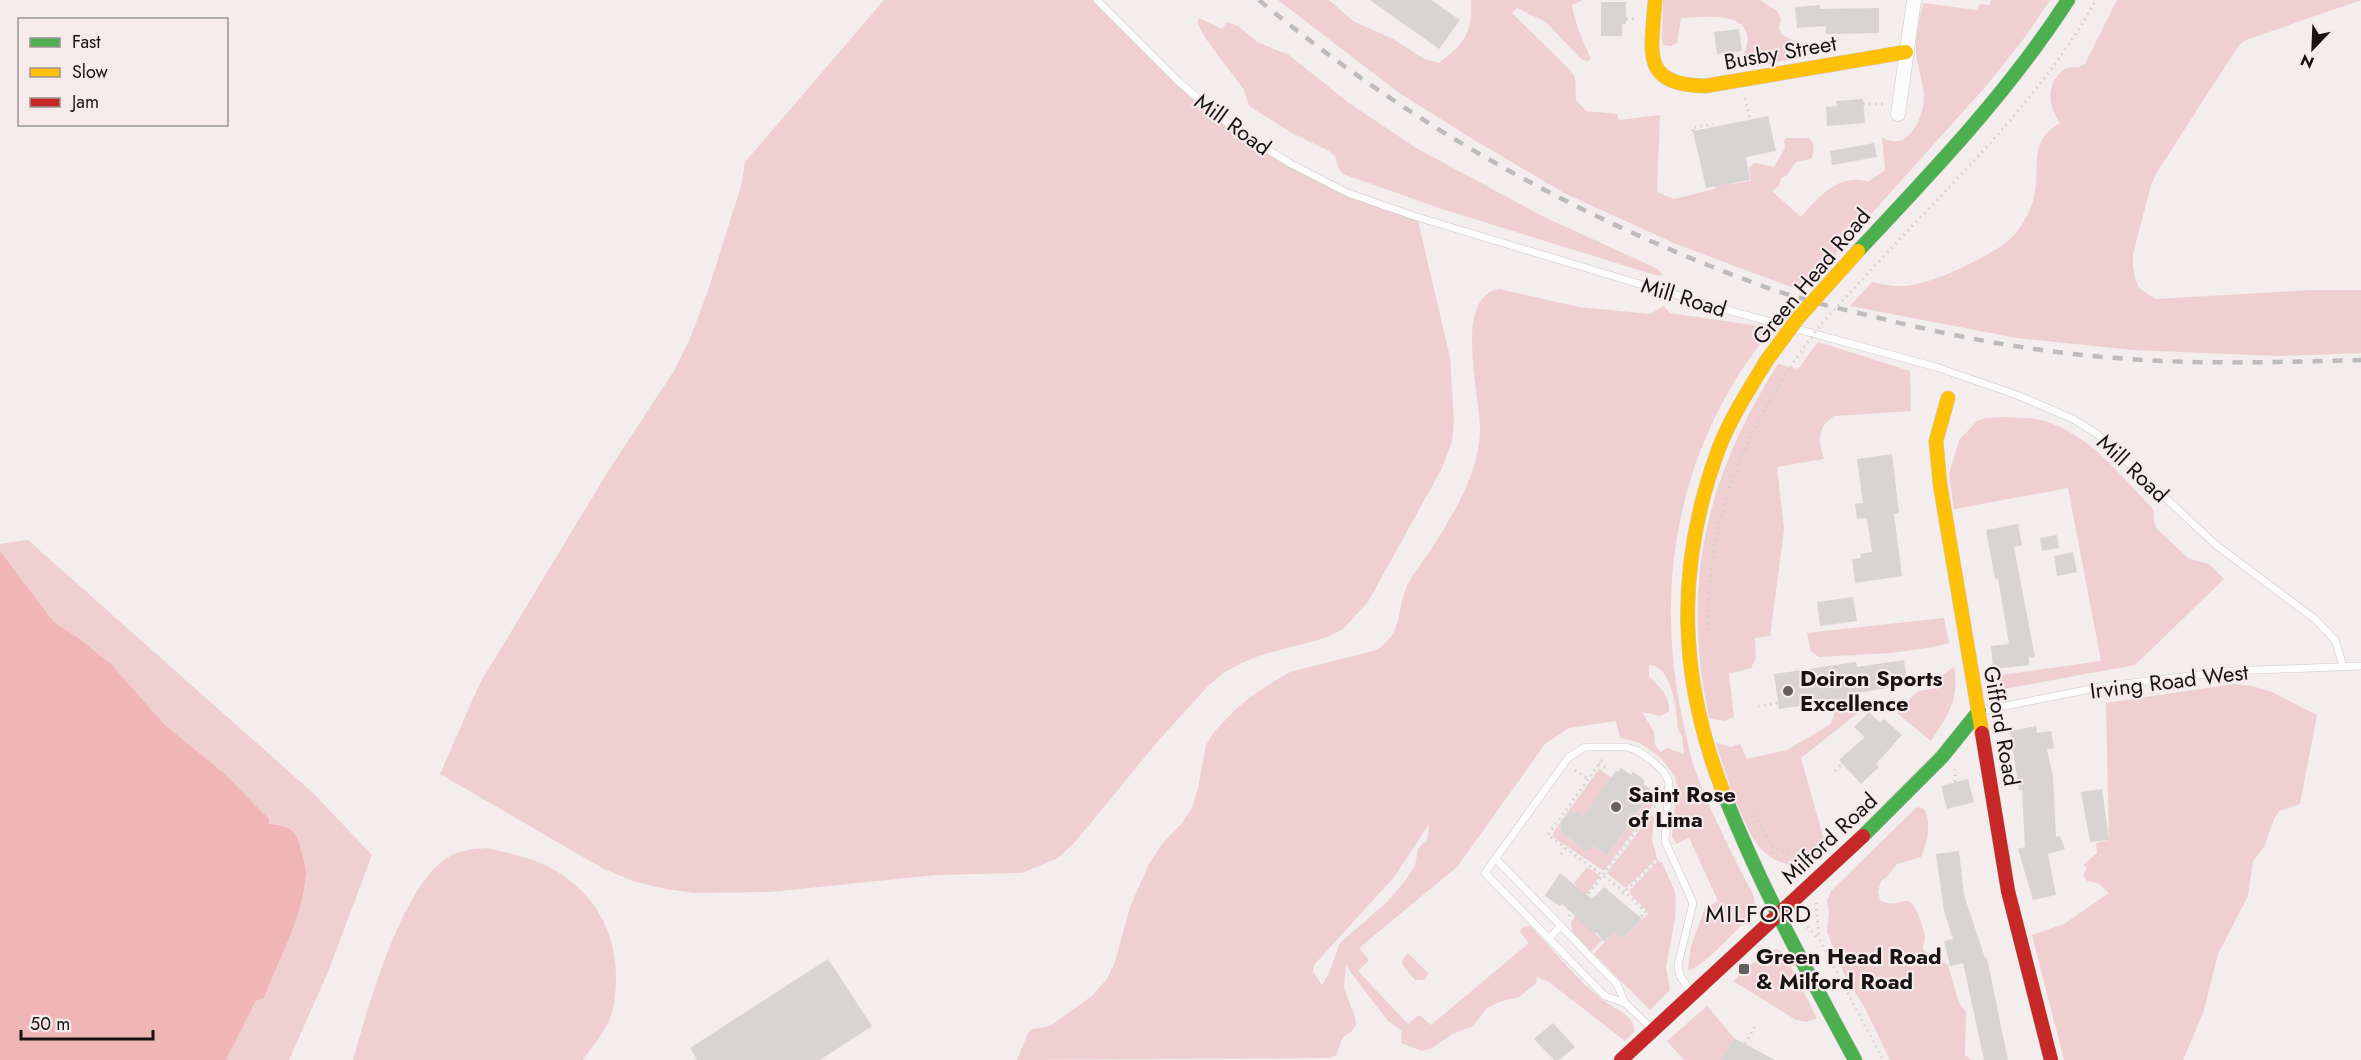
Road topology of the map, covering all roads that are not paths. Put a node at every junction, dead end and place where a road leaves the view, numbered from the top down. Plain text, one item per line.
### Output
1 (1097, 0) edge
2 (1655, 0) edge
3 (1914, 0) edge
4 (2068, 0) edge
5 (1906, 52) junction
6 (1899, 109) road end
7 (1948, 398) dead end
8 (2343, 666) junction
9 (2361, 666) edge
10 (1979, 711) junction
11 (1496, 859) junction
12 (1778, 915) junction
13 (1560, 926) junction
14 (1549, 938) junction
15 (1692, 994) junction
16 (1625, 1003) junction
17 (1653, 1030) junction
18 (1621, 1060) edge
19 (1855, 1060) edge
20 (2051, 1060) edge

1 - 8 lane, Mill Road
2 - 5 street, Busby Street
3 - 5 street
4 - 12 street, Green Head Road, bridge
5 - 6 street
7 - 10 street, Gifford Road
8 - 9 lane, Irving Road West
8 - 10 lane, Irving Road West
10 - 12 street, Milford Road
10 - 20 street, Gifford Road
11 - 13 lane
11 - 14 lane
11 - 15 lane
12 - 15 street, Milford Road
12 - 19 street, Green Head Road
13 - 14 lane
13 - 16 lane
14 - 16 lane
15 - 17 street, Milford Road
16 - 17 lane
17 - 18 street, Milford Road

